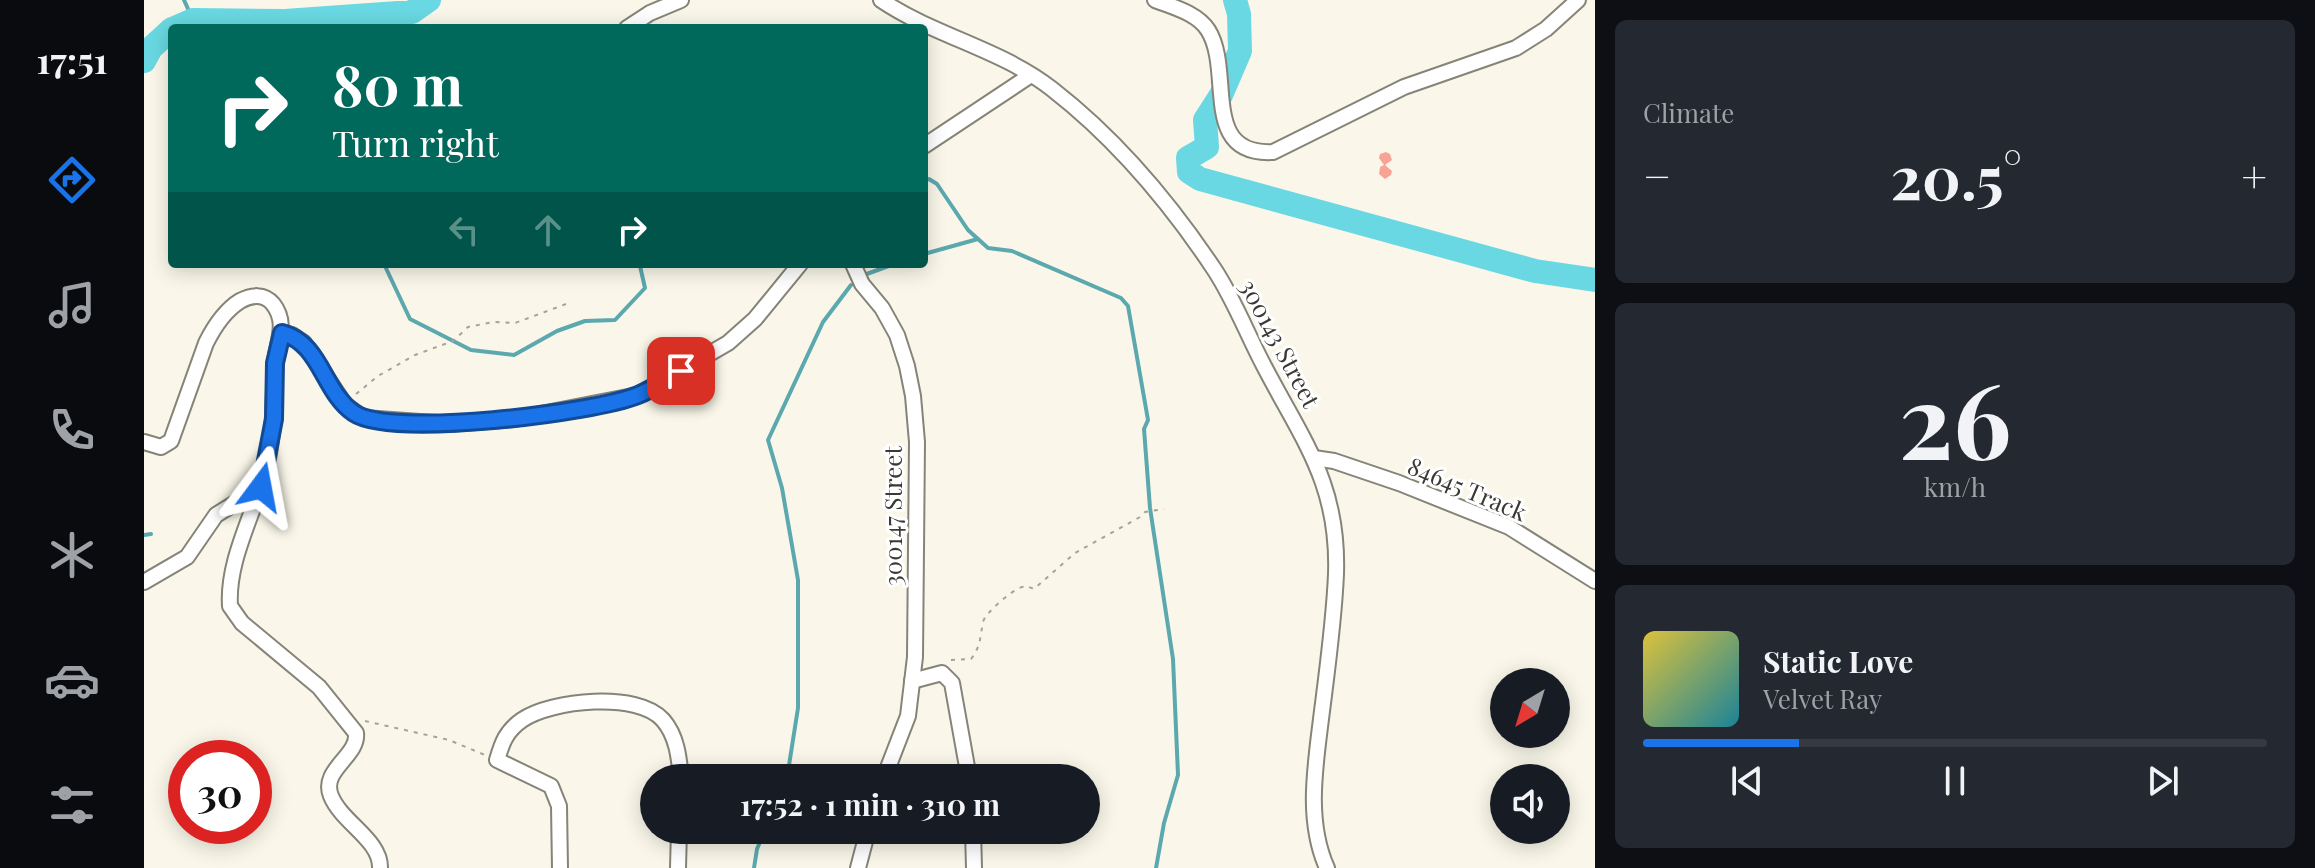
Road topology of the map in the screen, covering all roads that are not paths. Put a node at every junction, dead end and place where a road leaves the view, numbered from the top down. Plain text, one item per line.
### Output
1 (681, 0) edge
2 (881, 0) edge
3 (1155, 0) edge
4 (1559, 0) edge
5 (1578, 0) edge
6 (1558, 18) junction
7 (633, 24) edge
8 (927, 24) edge
9 (928, 24) edge
10 (1031, 75) junction
11 (928, 143) edge
12 (797, 268) edge
13 (854, 268) edge
14 (282, 333) junction
15 (144, 442) edge
16 (1314, 458) junction
17 (261, 487) junction
18 (1595, 581) edge
19 (144, 582) edge
20 (912, 681) junction
21 (680, 764) edge
22 (889, 764) edge
23 (967, 764) edge
24 (679, 844) edge
25 (864, 844) edge
26 (973, 844) edge
27 (380, 868) edge
28 (560, 868) edge
29 (678, 868) edge
30 (858, 868) edge
31 (974, 868) edge
32 (1327, 868) edge

1 - 7 street
2 - 8 street, 300143 Street
3 - 6 street
4 - 6 street
5 - 6 street
9 - 10 street, 300143 Street
10 - 11 street
10 - 16 street, 300143 Street
12 - 14 street
13 - 20 street, 300147 Street
14 - 15 street
14 - 17 street
16 - 18 street, 84645 Track
16 - 32 street, 300143 Street
17 - 19 street
17 - 27 street
20 - 22 street, 300147 Street
20 - 23 street
21 - 28 street
24 - 29 street
25 - 30 street
26 - 31 street

